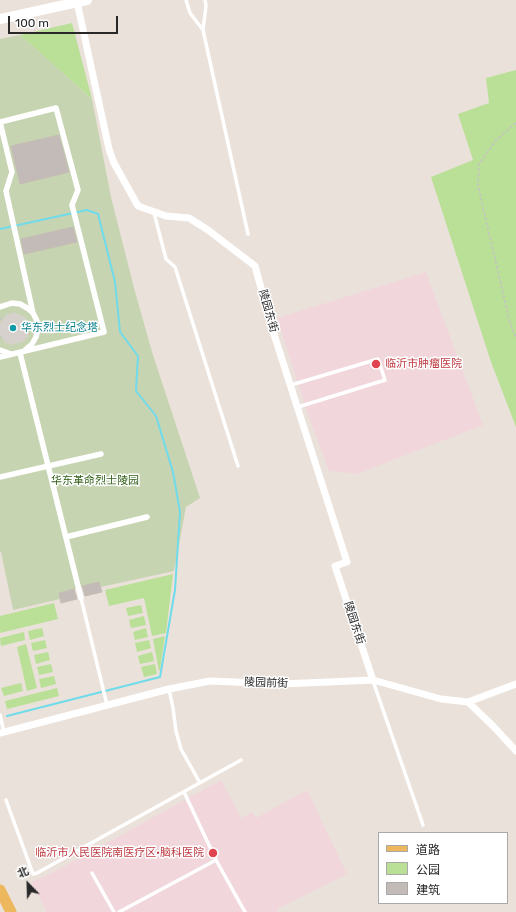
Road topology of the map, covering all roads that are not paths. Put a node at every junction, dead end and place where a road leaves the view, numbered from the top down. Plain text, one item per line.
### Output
1 (186, 0) edge
2 (205, 0) edge
3 (83, 1) edge
4 (0, 19) edge
5 (203, 30) junction
6 (0, 122) edge
7 (154, 212) junction
8 (248, 234) dead end
9 (0, 307) edge
10 (33, 313) junction
11 (0, 350) edge
12 (20, 353) junction
13 (0, 357) edge
14 (291, 385) junction
15 (298, 407) junction
16 (101, 454) dead end
17 (49, 466) junction
18 (238, 466) dead end
19 (0, 478) edge
20 (147, 517) dead end
21 (66, 537) junction
22 (81, 598) joint
23 (373, 680) junction
24 (516, 684) edge
25 (169, 689) junction
26 (468, 702) junction
27 (107, 705) junction
28 (0, 715) edge
29 (2, 732) edge
30 (516, 751) edge
31 (241, 760) dead end
32 (200, 783) junction
33 (184, 792) junction
34 (6, 800) dead end
35 (423, 825) dead end
36 (216, 860) junction
37 (92, 873) dead end
38 (0, 890) edge
39 (12, 912) edge
40 (114, 912) edge
41 (119, 912) edge
42 (245, 912) edge

1 - 5 lane
2 - 5 lane
3 - 4 main road
3 - 7 street, 陵园东街
5 - 8 lane
6 - 10 street
6 - 12 street
7 - 14 street, 陵园东街
7 - 18 lane
9 - 10 street
10 - 12 street
11 - 12 street
12 - 13 street
12 - 17 street
14 - 15 street, 陵园东街
14 - 15 lane
15 - 23 street, 陵园东街
16 - 17 street
17 - 19 street
17 - 21 street
20 - 21 street
21 - 22 street
22 - 27 lane
23 - 25 street, 陵园前街
23 - 26 street, 陵园前街
23 - 35 lane
24 - 26 street
25 - 27 street, 陵园前街
25 - 32 lane
26 - 30 street
27 - 29 street, 陵园前街
28 - 29 lane
31 - 32 lane
32 - 33 lane
33 - 34 lane
33 - 36 lane
36 - 41 lane
36 - 42 lane
37 - 40 lane
38 - 39 main road

